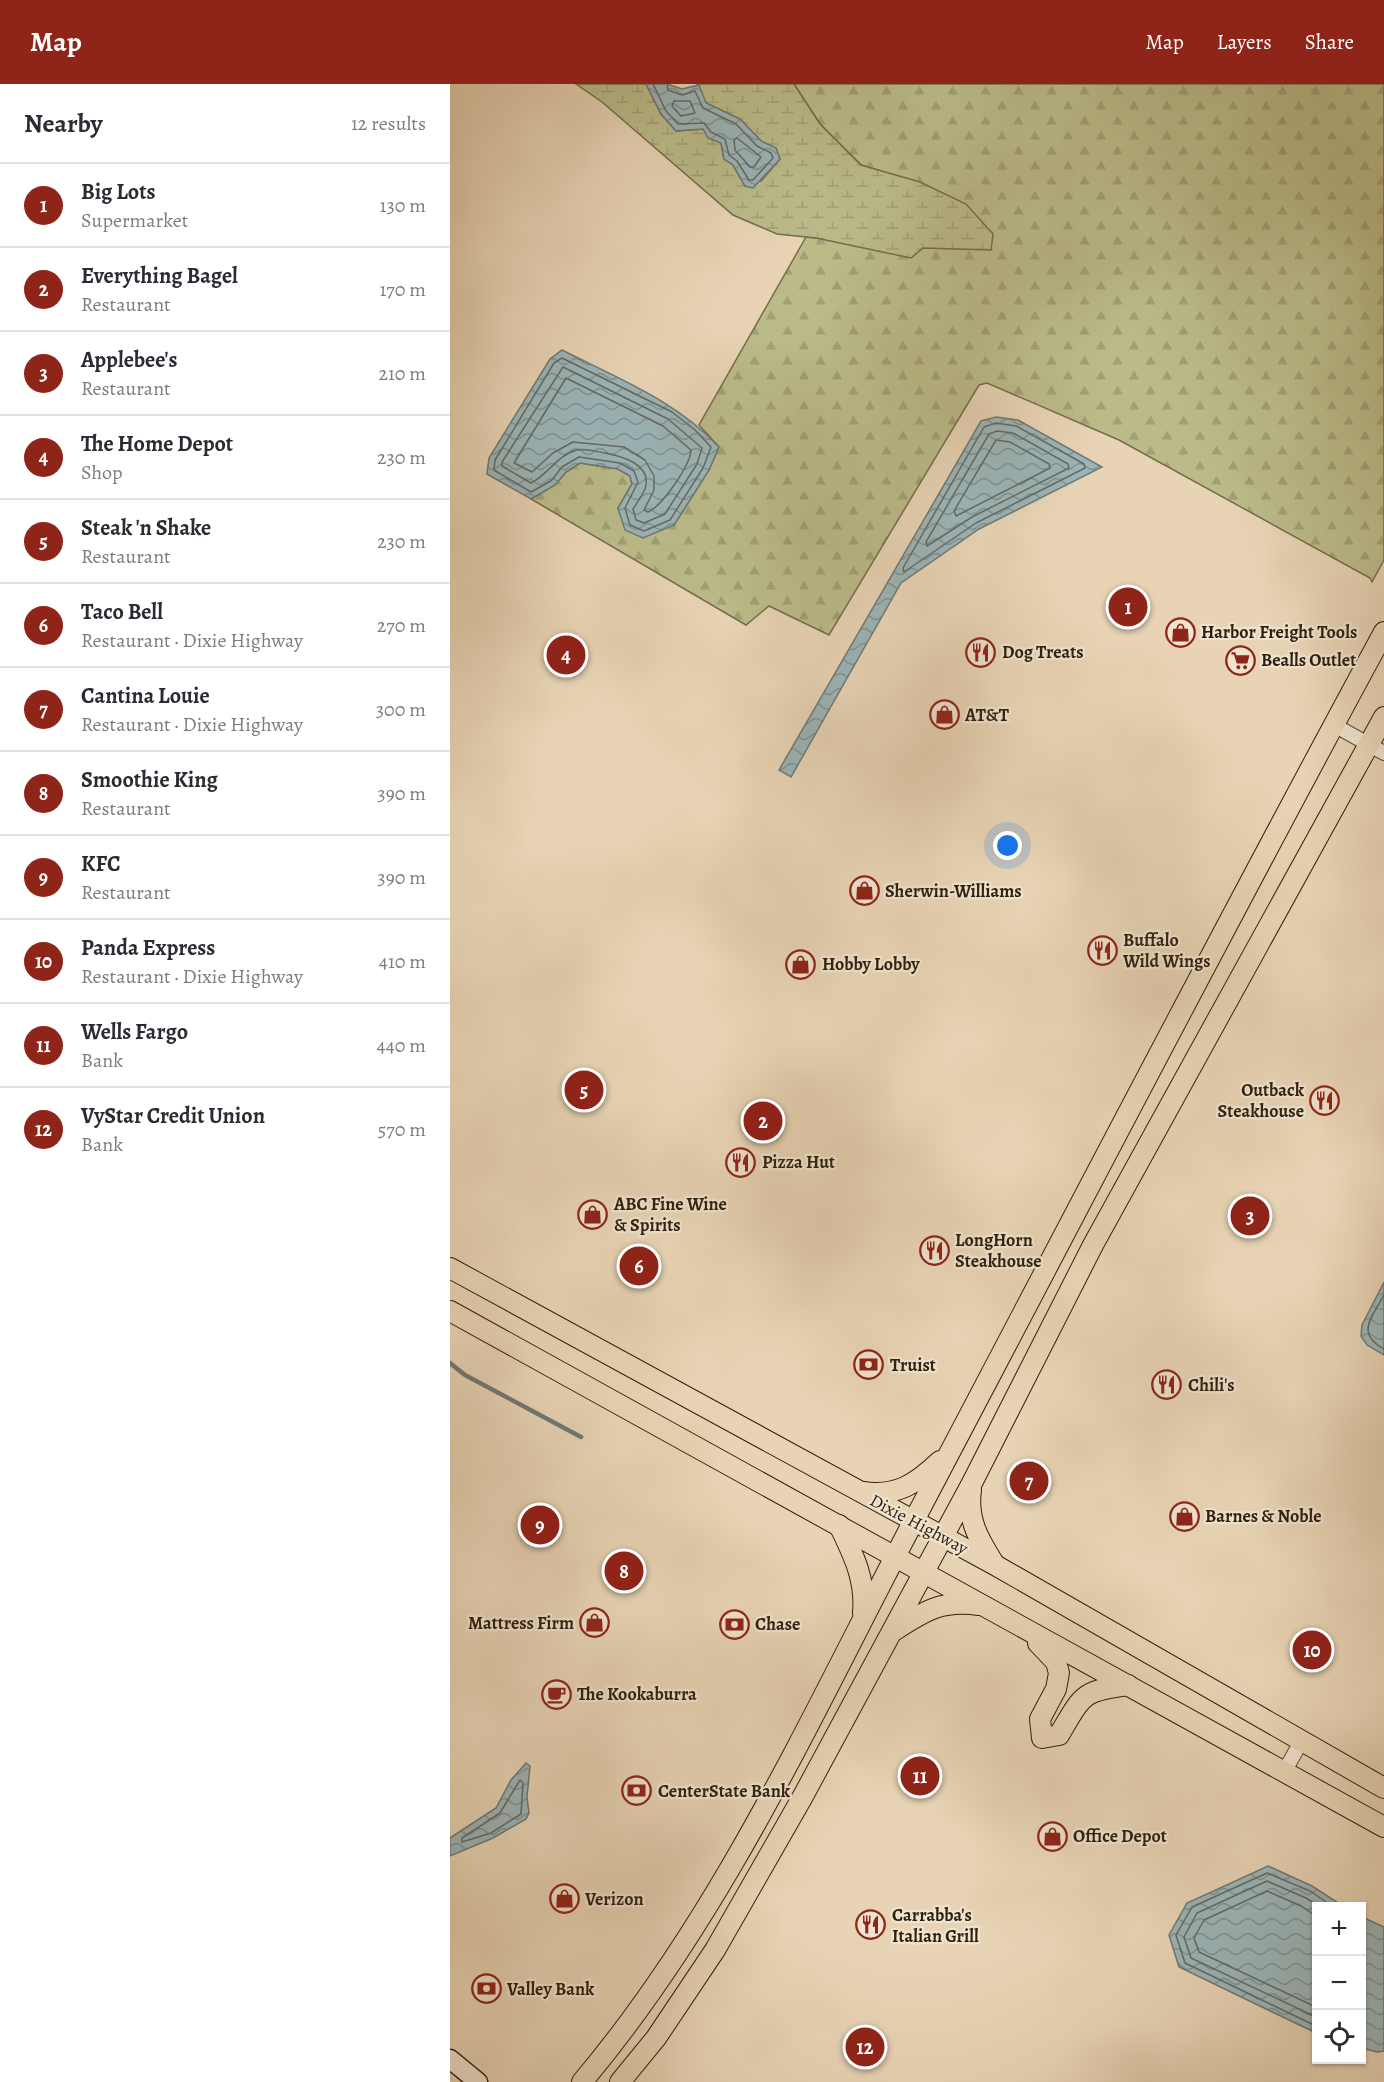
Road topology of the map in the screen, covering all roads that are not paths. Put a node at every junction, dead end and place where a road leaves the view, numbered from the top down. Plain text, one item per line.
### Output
1 (1384, 632) edge
2 (1384, 717) edge
3 (1334, 725) junction
4 (1376, 749) edge
5 (1106, 1152) junction
6 (1093, 1245) junction
7 (450, 1268) edge
8 (450, 1311) edge
9 (952, 1448) junction
10 (972, 1484) junction
11 (857, 1492) junction
12 (913, 1521) junction
13 (839, 1525) junction
14 (942, 1537) junction
15 (895, 1556) junction
16 (995, 1565) junction
17 (924, 1572) junction
18 (987, 1606) junction
19 (859, 1628) junction
20 (893, 1631) junction
21 (1030, 1634) junction
22 (1128, 1685) junction
23 (1301, 1742) junction
24 (1284, 1772) junction
25 (1384, 1788) edge
26 (1384, 1827) edge
27 (733, 1861) junction
28 (758, 1876) junction
29 (450, 2059) edge
30 (478, 2082) edge
31 (582, 2082) edge
32 (620, 2082) edge

1 - 3 main road
2 - 4 main road
3 - 4 street
3 - 5 main road
4 - 6 main road
5 - 6 main road
5 - 9 main road
6 - 10 main road
7 - 11 main road, Dixie Highway
8 - 13 main road
9 - 11 main road
9 - 12 main road
10 - 14 main road
10 - 16 main road
11 - 12 main road, Dixie Highway
12 - 14 main road, Dixie Highway
12 - 15 main road
13 - 15 main road
13 - 19 main road
14 - 16 main road, Dixie Highway
14 - 17 main road
15 - 17 main road
15 - 19 main road
16 - 23 main road, Dixie Highway
17 - 18 main road
17 - 20 main road
18 - 20 main road
18 - 21 main road
19 - 27 main road
20 - 28 main road
21 - 22 main road
21 - 22 main road
22 - 24 main road
23 - 24 street
23 - 25 main road, Dixie Highway
24 - 26 main road
27 - 28 main road
27 - 31 main road
28 - 32 main road
29 - 30 main road

